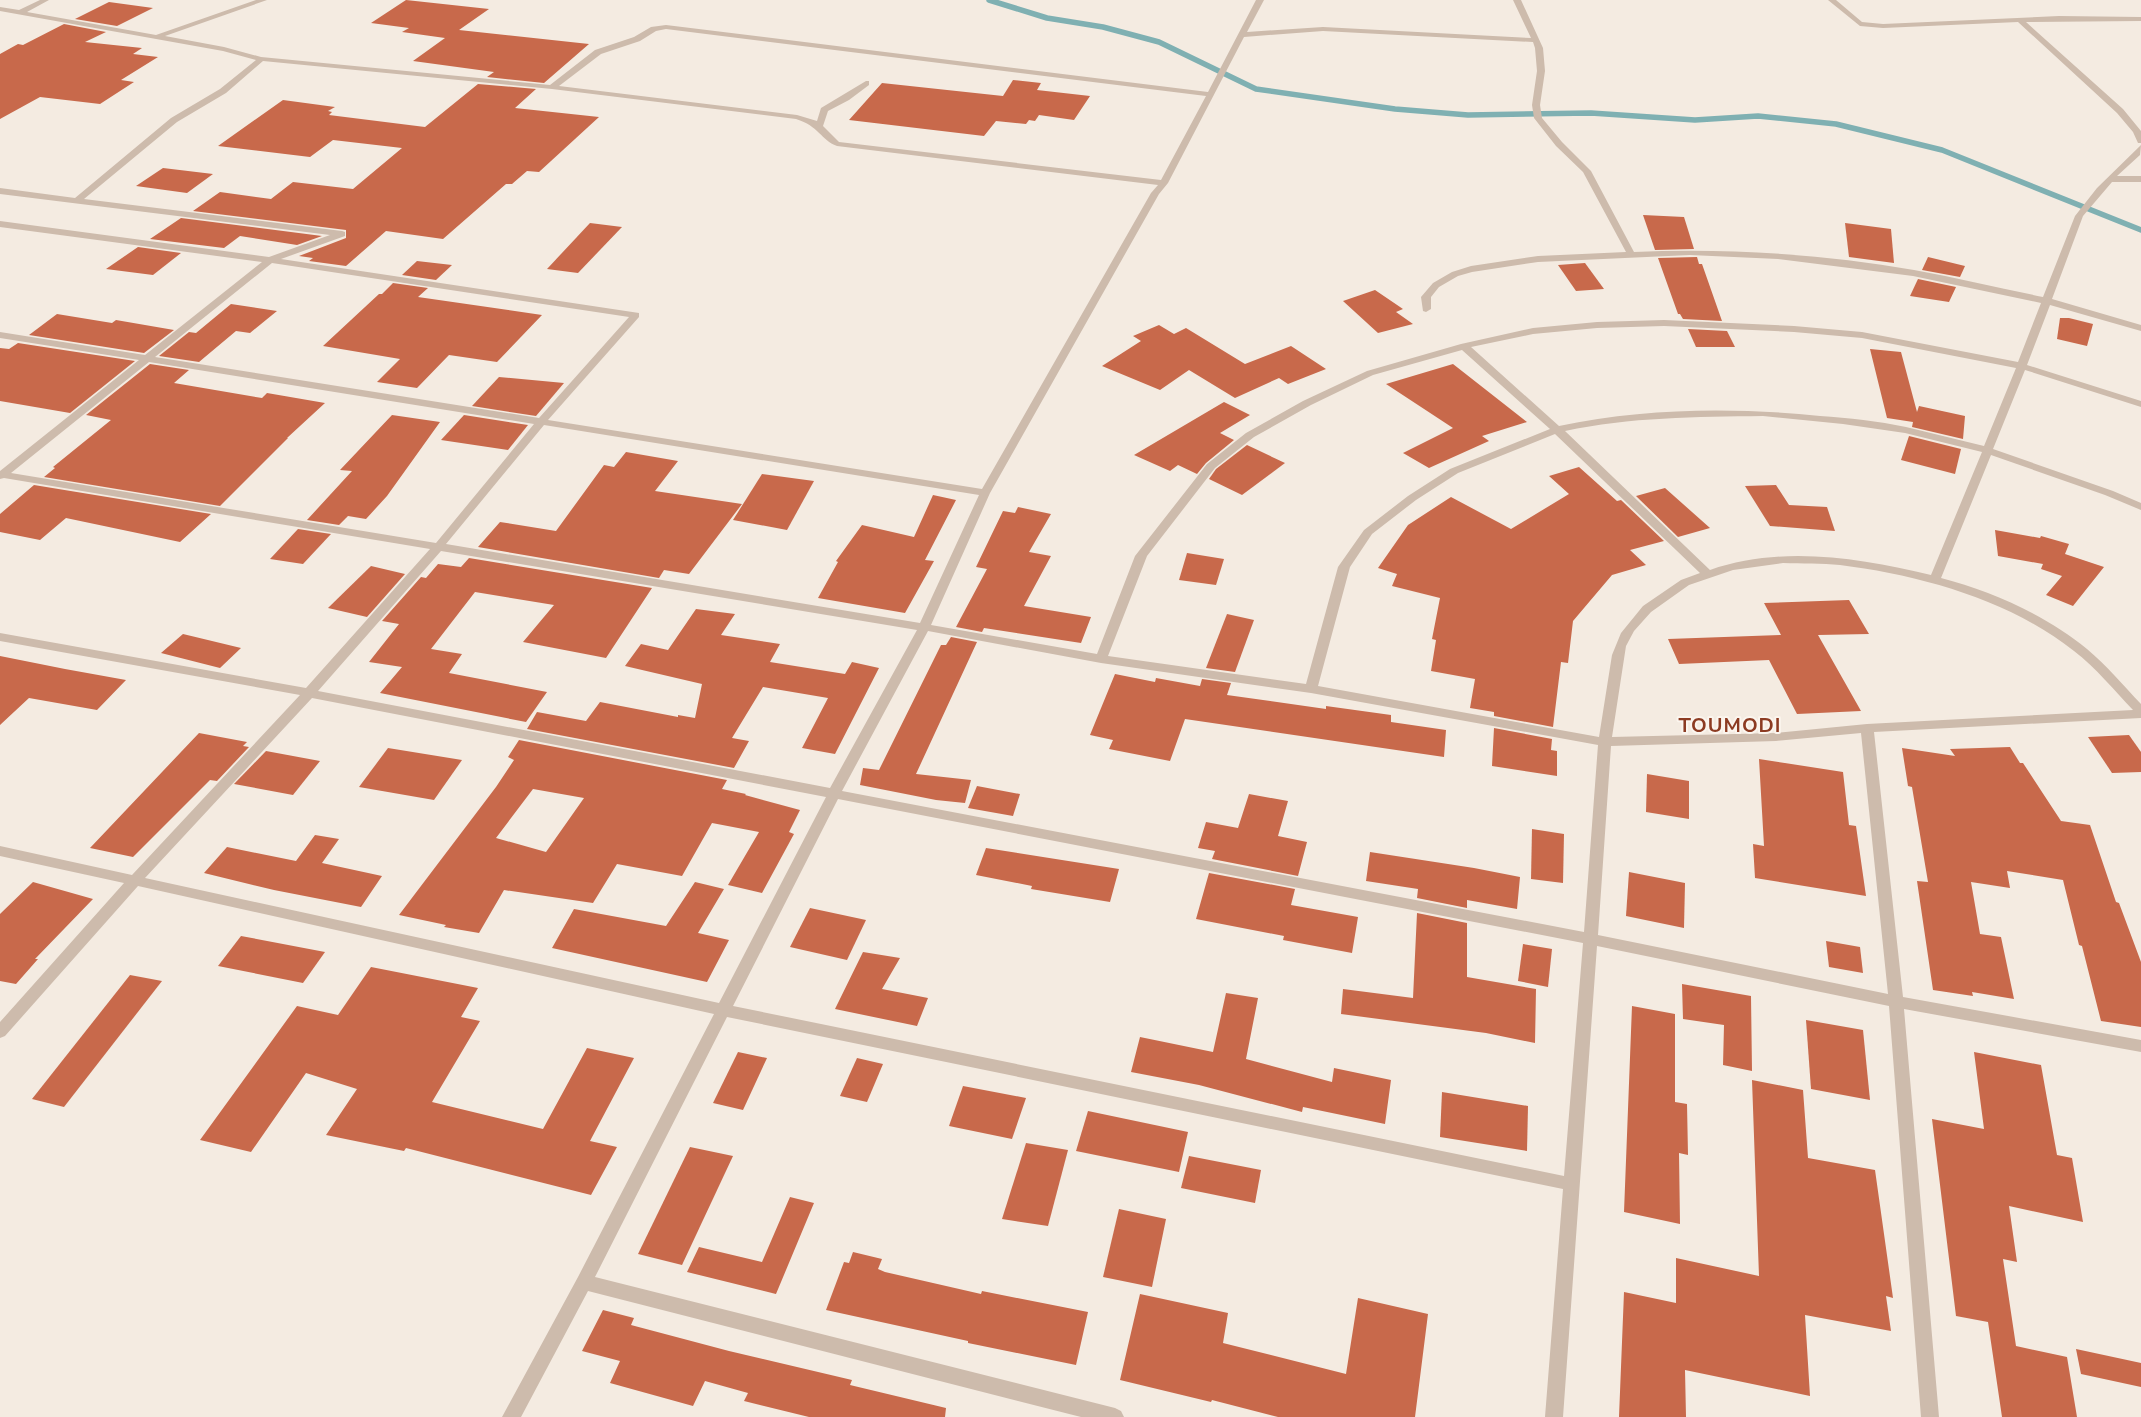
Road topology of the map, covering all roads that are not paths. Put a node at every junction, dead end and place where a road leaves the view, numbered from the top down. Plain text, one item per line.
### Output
1 (45, 0) edge
2 (263, 0) edge
3 (1260, 0) edge
4 (1517, 0) edge
5 (1832, 0) edge
6 (0, 9) edge
7 (21, 12) junction
8 (2141, 19) edge
9 (2020, 20) junction
10 (1242, 35) junction
11 (159, 36) junction
12 (1536, 40) junction
13 (261, 59) junction
14 (866, 84) dead end
15 (552, 87) junction
16 (1209, 94) junction
17 (819, 126) junction
18 (2141, 141) edge
19 (2141, 147) edge
20 (2111, 179) junction
21 (2141, 179) edge
22 (1164, 183) junction
23 (0, 191) edge
24 (77, 200) junction
25 (0, 224) edge
26 (1631, 254) junction
27 (270, 260) junction
28 (2047, 301) junction
29 (1426, 309) dead end
30 (2141, 328) edge
31 (0, 335) edge
32 (1464, 346) junction
33 (146, 357) junction
34 (2022, 366) junction
35 (2141, 404) edge
36 (540, 423) junction
37 (1557, 430) junction
38 (1987, 450) junction
39 (0, 475) edge
40 (985, 493) junction
41 (2141, 506) edge
42 (439, 546) junction
43 (1707, 573) junction
44 (1935, 579) junction
45 (924, 627) junction
46 (0, 636) edge
47 (1101, 659) junction
48 (1311, 689) junction
49 (309, 693) junction
50 (2141, 713) edge
51 (1868, 728) junction
52 (1605, 742) junction
53 (834, 794) junction
54 (0, 851) edge
55 (136, 880) junction
56 (1590, 939) junction
57 (1896, 1002) junction
58 (722, 1010) junction
59 (0, 1032) edge
60 (2141, 1046) edge
61 (1571, 1184) junction
62 (584, 1282) junction
63 (511, 1417) edge
64 (1115, 1417) edge
65 (1554, 1417) edge
66 (1930, 1417) edge

1 - 7 street
2 - 11 street
3 - 10 street
4 - 12 street
5 - 9 street
6 - 7 street
7 - 11 street
8 - 9 street
9 - 18 street
10 - 12 street
10 - 16 street
11 - 13 street
12 - 26 street
13 - 15 street
13 - 24 street
14 - 17 street
15 - 16 street
15 - 17 street
16 - 22 street
17 - 22 street
19 - 20 street
20 - 21 street
20 - 28 street
22 - 40 street
23 - 24 street
24 - 27 street
25 - 27 street
26 - 28 street
26 - 29 street
27 - 33 street
27 - 36 street
28 - 30 street
28 - 34 street
31 - 33 street
32 - 34 street
32 - 37 street
32 - 47 street
33 - 36 street
33 - 39 street
34 - 35 street
34 - 38 street
36 - 40 street
36 - 42 street
37 - 38 street
37 - 43 street
37 - 48 street
38 - 41 street
38 - 44 street
39 - 42 street
40 - 45 street
42 - 45 street
42 - 49 street
43 - 44 street
43 - 52 street
44 - 50 street
45 - 47 street
45 - 53 street
46 - 49 street
47 - 48 street
48 - 52 street
49 - 53 street
49 - 55 street
50 - 51 street
51 - 52 street
51 - 57 street
52 - 56 street
53 - 56 street
53 - 58 street
54 - 55 street
55 - 58 street
55 - 59 street
56 - 57 street
56 - 61 street
57 - 60 street
57 - 66 street
58 - 61 street
58 - 62 street
61 - 65 street
62 - 63 street
62 - 64 street

